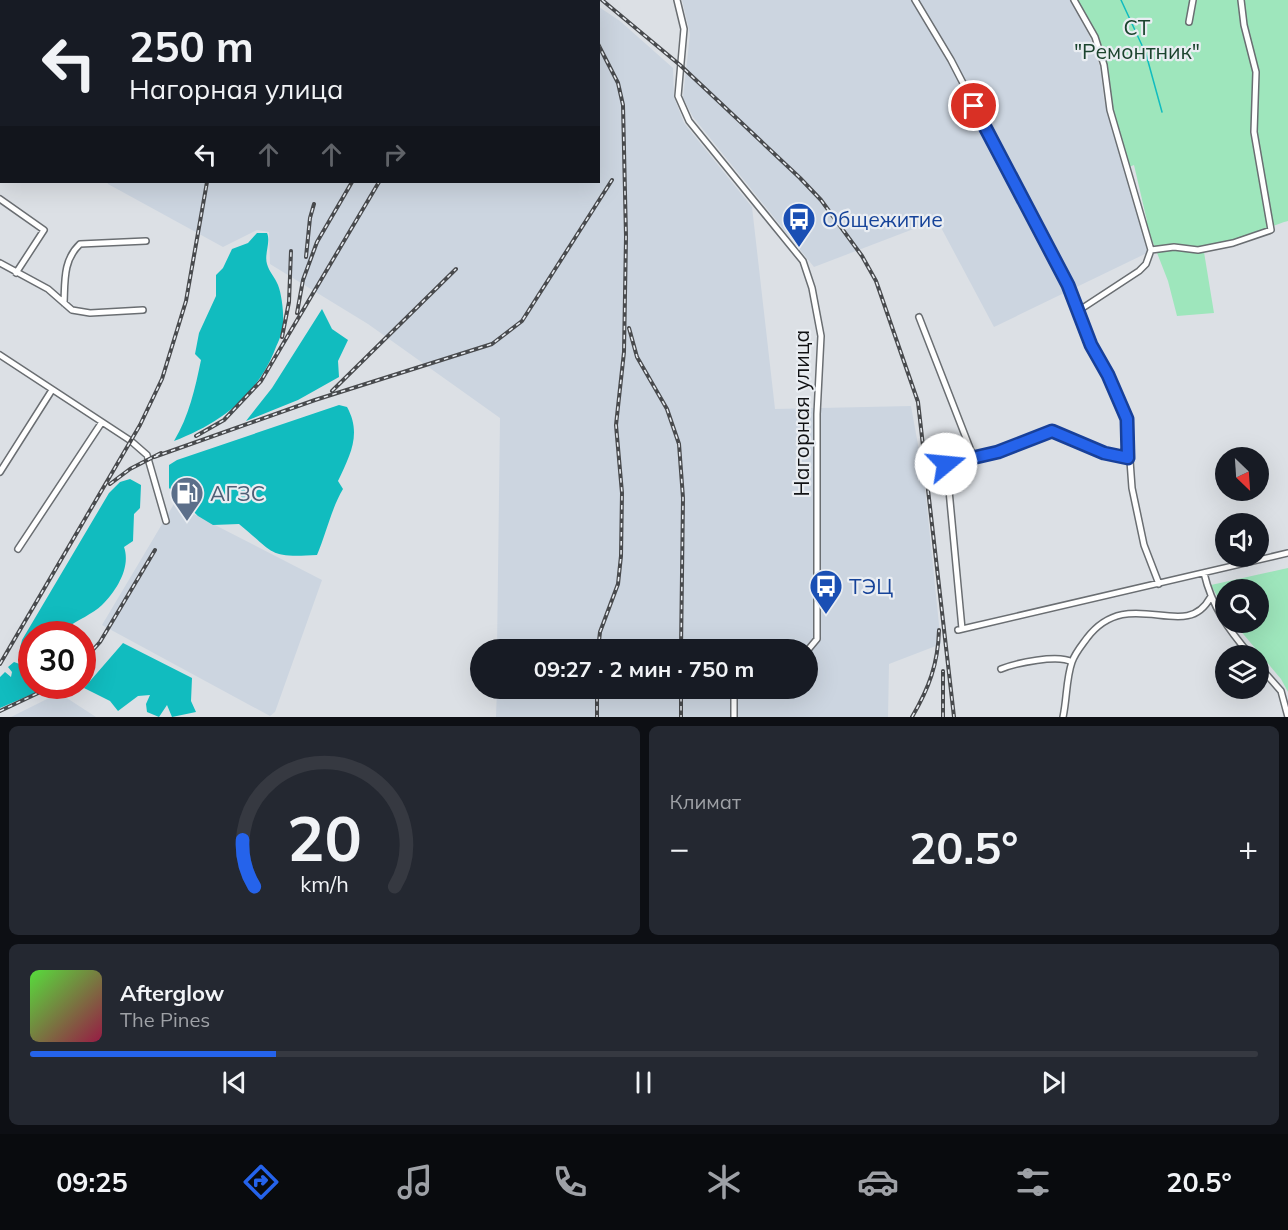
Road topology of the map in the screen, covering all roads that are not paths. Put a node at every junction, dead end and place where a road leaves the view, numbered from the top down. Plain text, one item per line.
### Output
1 (677, 0) edge
2 (915, 0) edge
3 (1074, 0) edge
4 (1192, 0) edge
5 (1241, 0) edge
6 (1189, 22) dead end
7 (0, 199) edge
8 (146, 241) dead end
9 (1151, 250) junction
10 (0, 263) edge
11 (16, 273) junction
12 (64, 303) junction
13 (143, 310) dead end
14 (1078, 311) junction
15 (919, 317) dead end
16 (0, 355) edge
17 (52, 390) junction
18 (102, 422) junction
19 (973, 456) junction
20 (1128, 458) junction
21 (0, 472) edge
22 (166, 520) dead end
23 (18, 549) dead end
24 (1288, 553) edge
25 (1204, 573) junction
26 (1159, 584) junction
27 (1210, 598) junction
28 (817, 639) edge
29 (1242, 645) edge
30 (1072, 662) junction
31 (1001, 669) dead end
32 (1269, 677) edge
33 (1288, 686) edge
34 (1281, 691) junction
35 (734, 699) edge
36 (734, 717) edge
37 (1064, 717) edge
38 (1288, 717) edge

1 - 28 street, Нагорная улица
2 - 14 street
3 - 9 street
4 - 6 street
5 - 9 street
7 - 11 street
8 - 12 street
9 - 14 street
10 - 11 street
11 - 12 street
12 - 13 street
14 - 20 street
15 - 19 street
16 - 17 street
17 - 18 street
17 - 21 street
18 - 22 street
18 - 23 street
19 - 20 street
19 - 26 street
20 - 26 street
24 - 25 street
25 - 26 street
25 - 27 street
27 - 29 street
27 - 30 street
30 - 31 street
30 - 37 street
32 - 34 street
33 - 34 street
34 - 38 street
35 - 36 street

